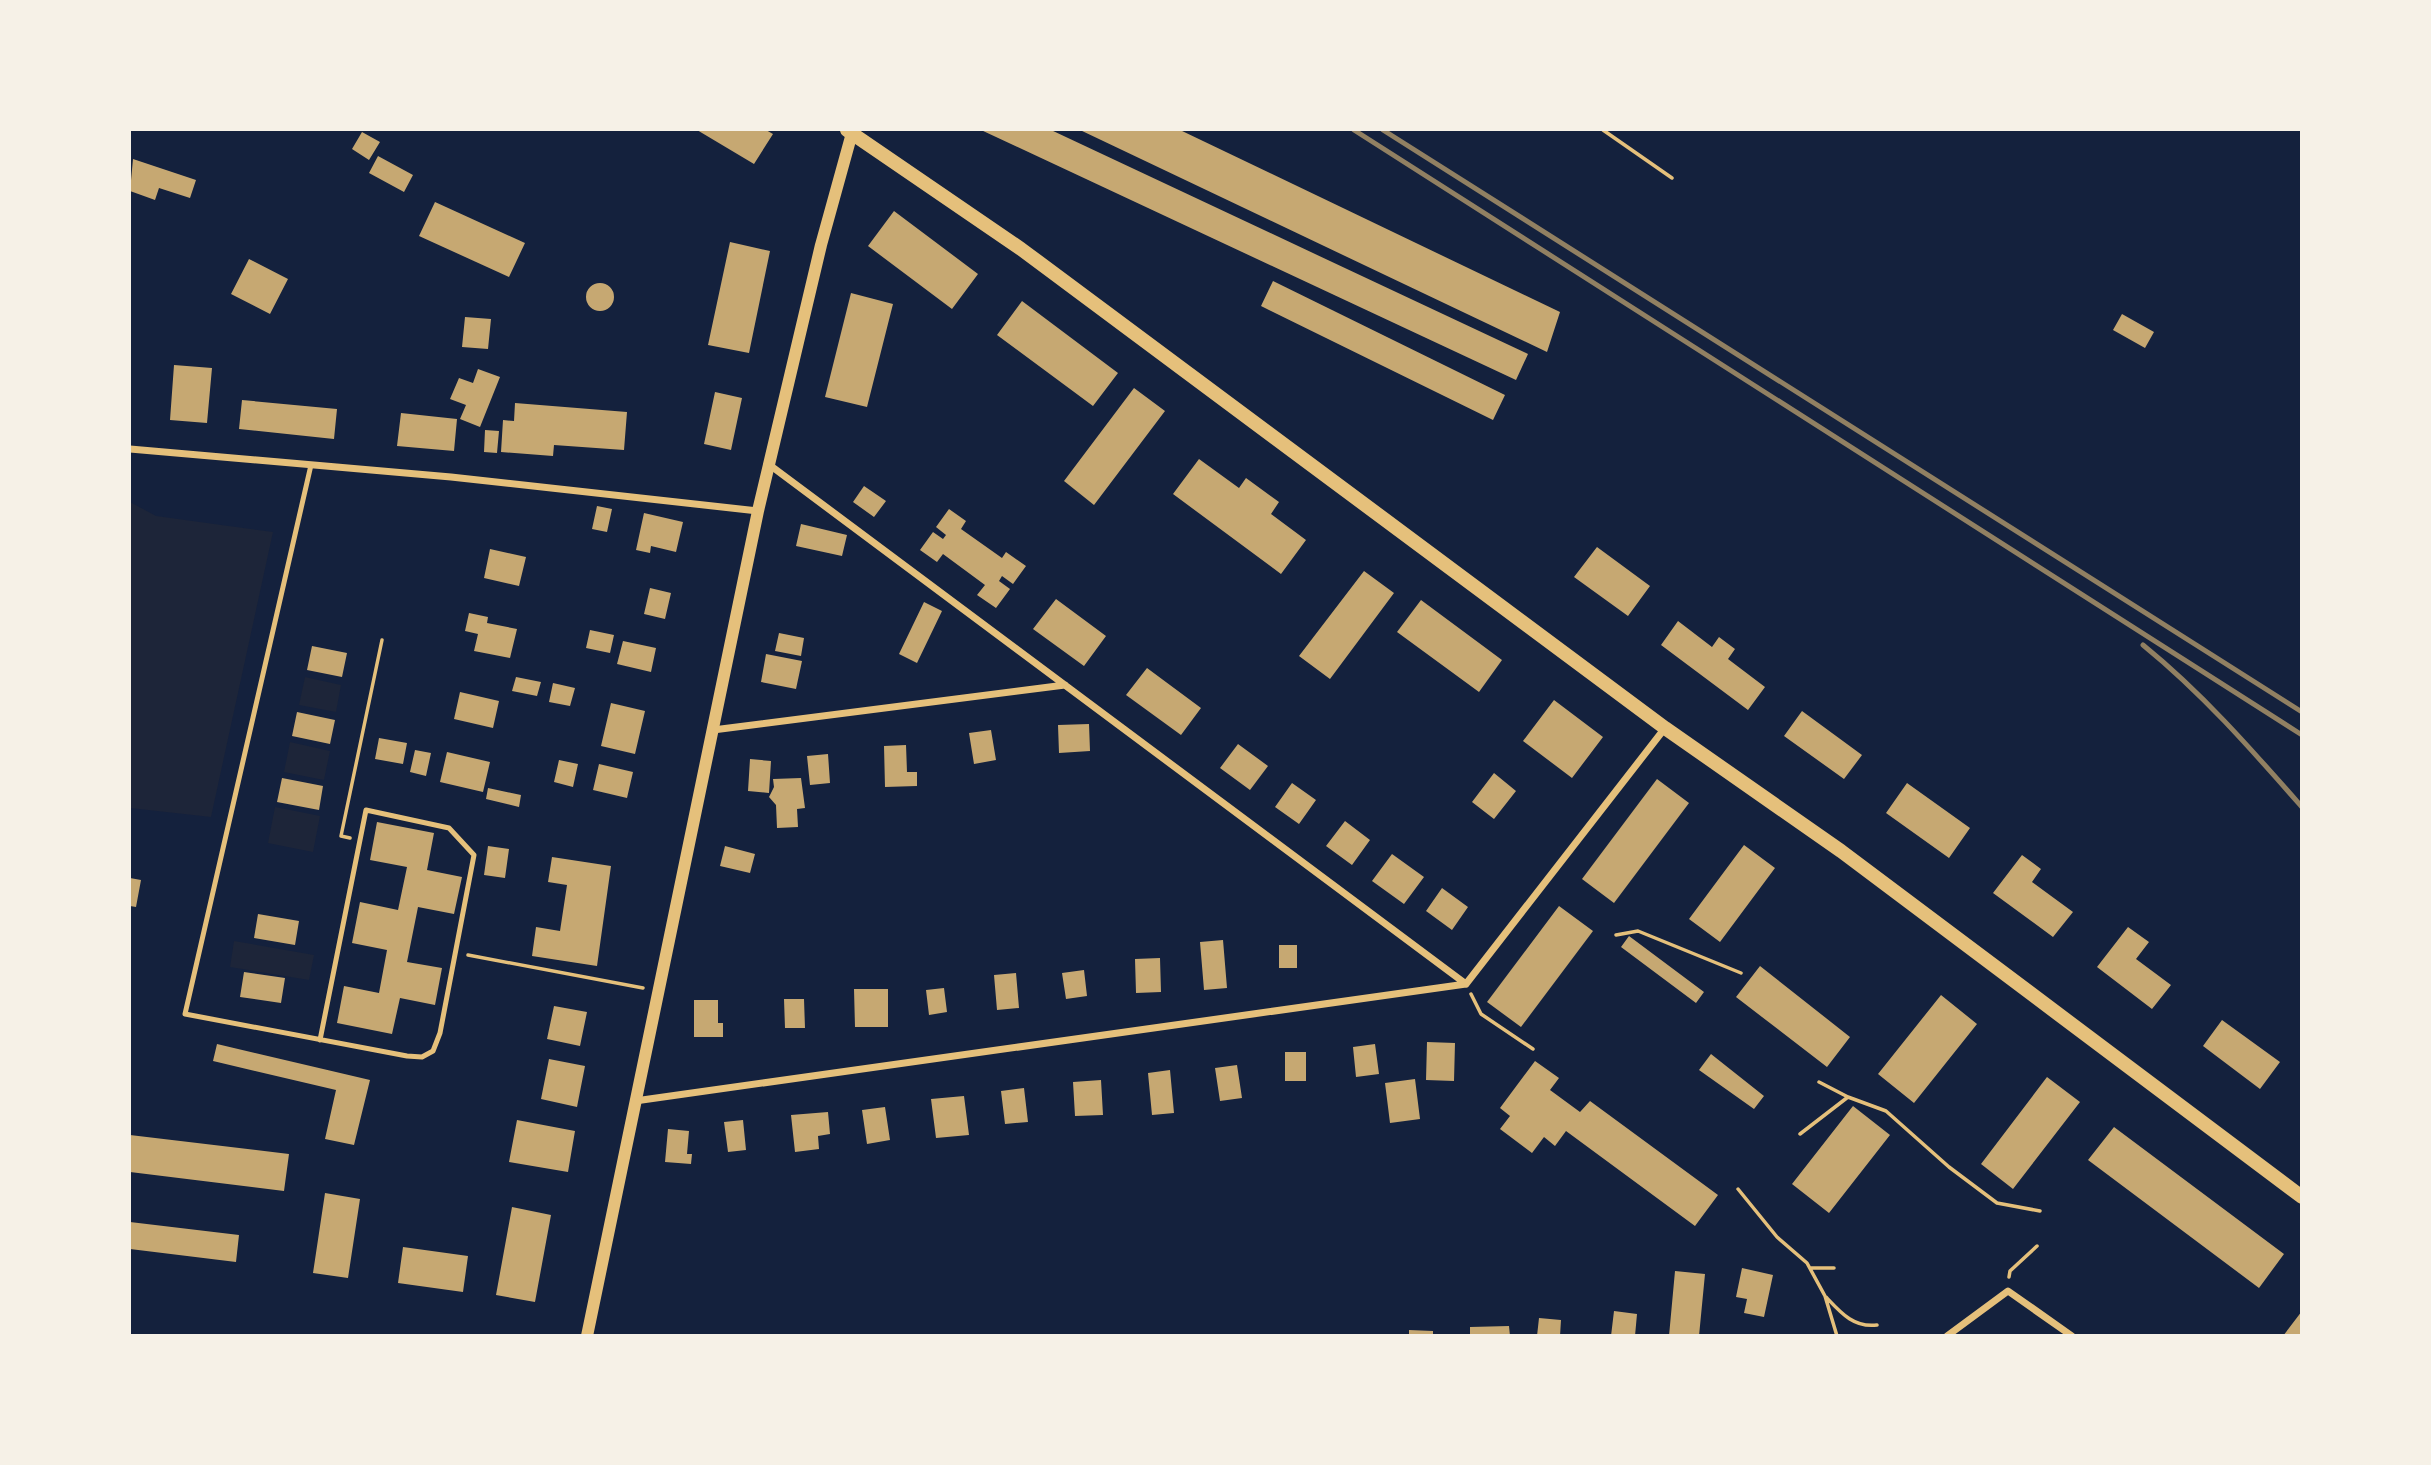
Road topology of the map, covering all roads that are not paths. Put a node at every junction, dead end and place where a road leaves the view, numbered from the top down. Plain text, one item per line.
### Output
1 (850, 131) edge
2 (130, 449) edge
3 (311, 465) junction
4 (771, 466) junction
5 (758, 511) junction
6 (1065, 685) junction
7 (1665, 728) junction
8 (713, 730) junction
9 (1466, 984) junction
10 (320, 1040) junction
11 (634, 1101) junction
12 (2301, 1197) edge
13 (587, 1335) edge
14 (1947, 1335) edge
15 (2072, 1335) edge

1 - 4 street
1 - 7 main road
2 - 3 street
3 - 5 street
3 - 10 lane
4 - 5 street
4 - 6 street
5 - 8 street
6 - 8 street
6 - 9 street
7 - 9 street
7 - 12 main road
8 - 11 street
9 - 11 street
10 - 10 lane
11 - 13 street
14 - 15 street

